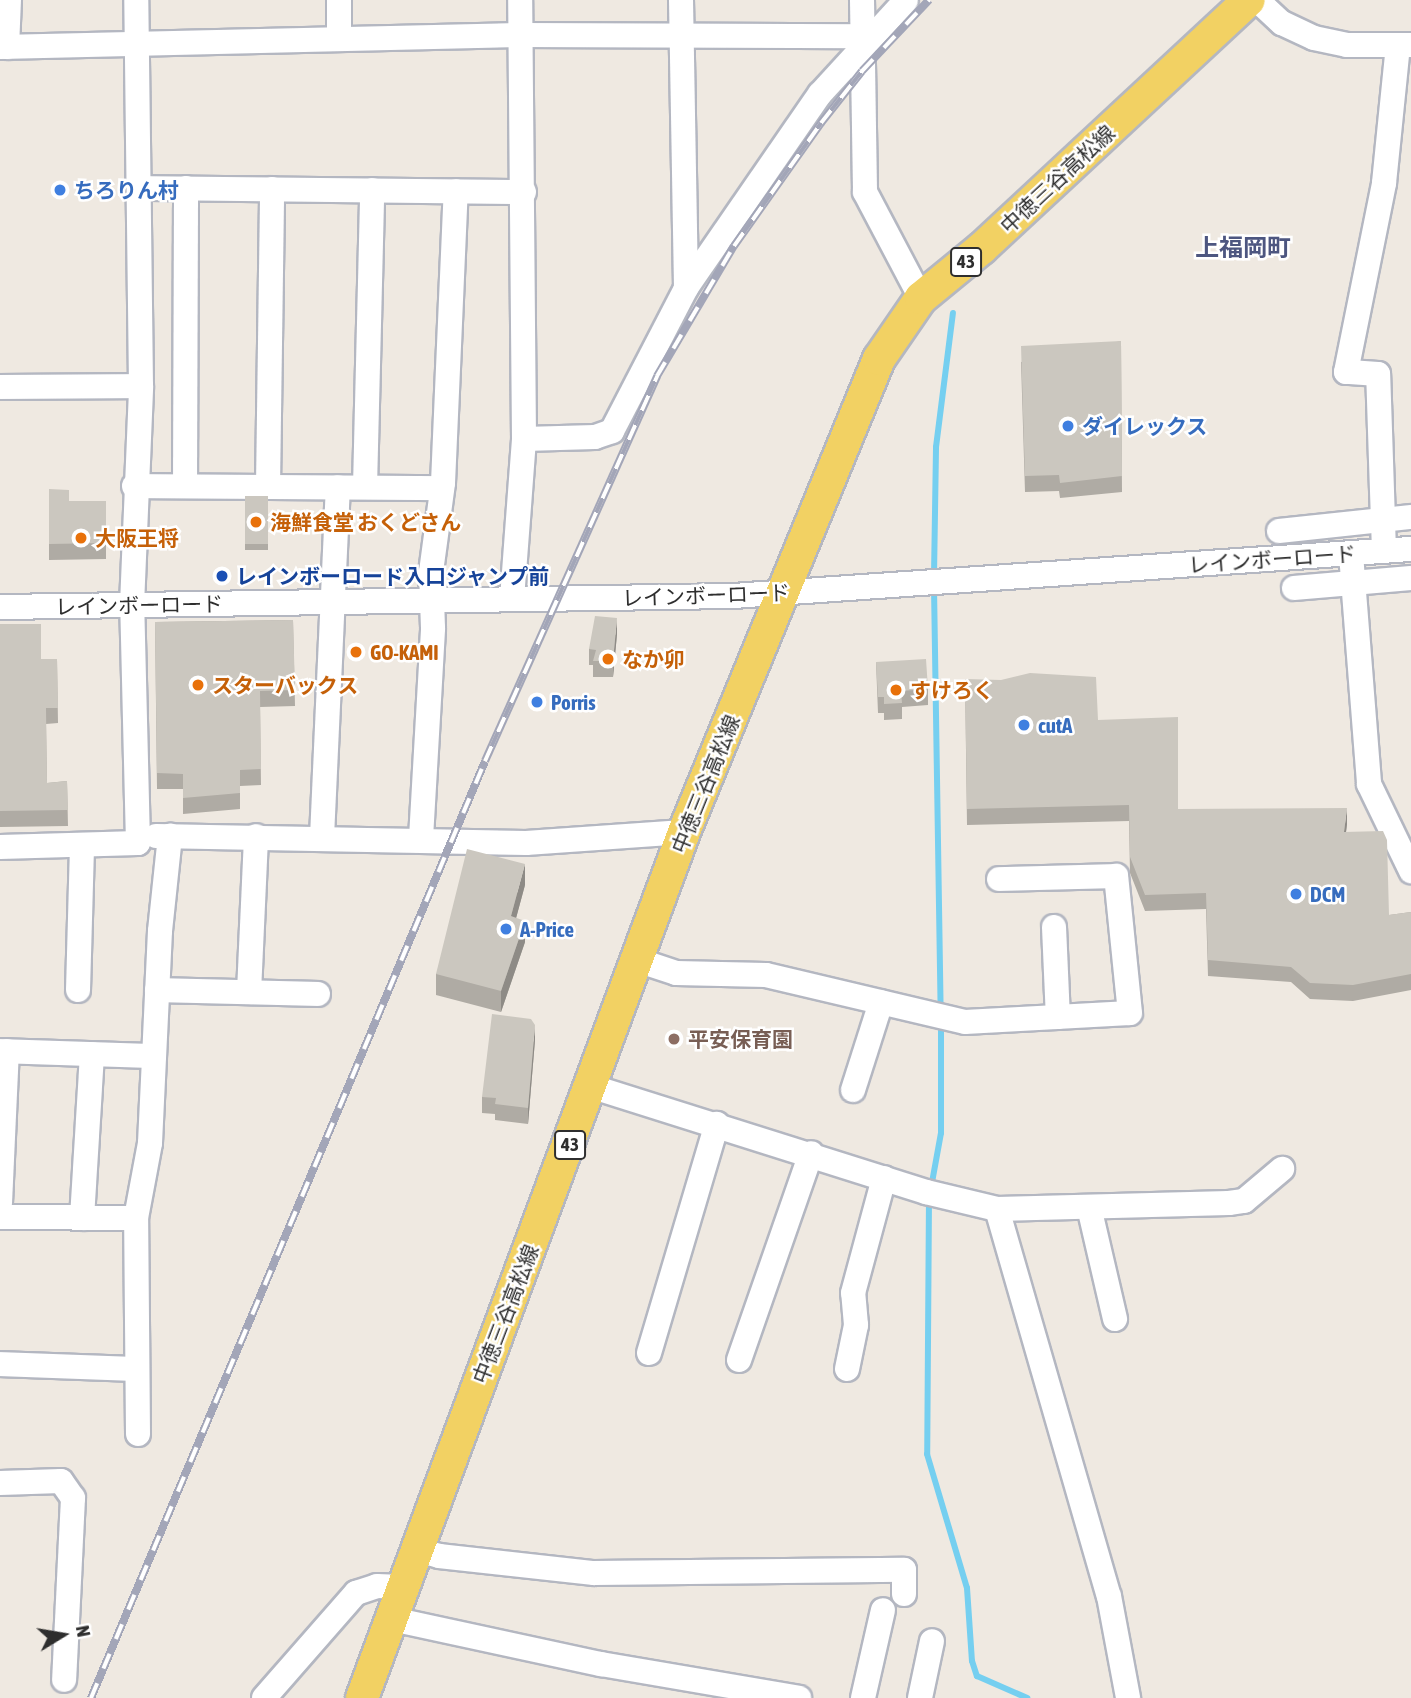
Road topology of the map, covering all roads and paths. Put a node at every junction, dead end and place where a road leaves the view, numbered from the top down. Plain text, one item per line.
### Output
1 (9, 0) edge
2 (135, 0) edge
3 (339, 0) edge
4 (520, 0) edge
5 (681, 0) edge
6 (862, 0) edge
7 (905, 0) edge
8 (1249, 0) edge
9 (1258, 0) edge
10 (520, 35) junction
11 (339, 39) junction
12 (681, 39) junction
13 (863, 42) junction
14 (136, 43) junction
15 (1404, 46) edge
16 (4, 47) edge
17 (140, 188) junction
18 (186, 188) junction
19 (272, 189) junction
20 (372, 190) junction
21 (456, 191) junction
22 (524, 192) junction
23 (686, 288) junction
24 (920, 298) junction
25 (141, 386) junction
26 (0, 387) edge
27 (524, 439) junction
28 (185, 485) junction
29 (134, 486) junction
30 (268, 486) junction
31 (338, 487) junction
32 (365, 487) junction
33 (442, 488) junction
34 (1411, 517) edge
35 (1385, 519) junction
36 (1279, 531) dead end
37 (1411, 549) edge
38 (1384, 551) junction
39 (1351, 554) junction
40 (1411, 578) edge
41 (1352, 583) junction
42 (1294, 588) dead end
43 (782, 593) junction
44 (512, 599) junction
45 (431, 600) junction
46 (332, 602) junction
47 (132, 605) junction
48 (0, 607) edge
49 (684, 832) junction
50 (138, 836) junction
51 (170, 836) junction
52 (256, 836) junction
53 (322, 837) junction
54 (421, 838) junction
55 (82, 845) junction
56 (0, 847) edge
57 (1411, 871) edge
58 (999, 879) dead end
59 (1054, 927) dead end
60 (637, 960) junction
61 (78, 990) dead end
62 (157, 990) junction
63 (249, 992) junction
64 (318, 994) dead end
65 (881, 1002) junction
66 (1058, 1017) junction
67 (3, 1051) edge
68 (92, 1054) junction
69 (154, 1056) junction
70 (593, 1087) junction
71 (853, 1090) dead end
72 (716, 1125) junction
73 (811, 1153) junction
74 (1282, 1169) dead end
75 (884, 1178) junction
76 (0, 1203) edge
77 (1089, 1207) junction
78 (997, 1209) junction
79 (0, 1217) edge
80 (82, 1218) junction
81 (136, 1218) junction
82 (1115, 1319) dead end
83 (649, 1353) dead end
84 (739, 1360) dead end
85 (0, 1364) edge
86 (137, 1369) junction
87 (847, 1369) dead end
88 (138, 1434) dead end
89 (0, 1483) edge
90 (417, 1550) junction
91 (402, 1587) junction
92 (904, 1594) dead end
93 (883, 1610) dead end
94 (392, 1619) junction
95 (932, 1641) dead end
96 (64, 1680) dead end
97 (264, 1698) edge
98 (362, 1698) edge
99 (799, 1698) edge
100 (863, 1698) edge
101 (920, 1698) edge
102 (1128, 1698) edge

1 - 16 street
2 - 14 street
3 - 11 street
4 - 10 street
5 - 12 street
6 - 13 street
7 - 13 street
8 - 24 main road, 中徳三谷高松線 / 43
9 - 15 street
10 - 11 street
10 - 12 street
10 - 22 street
11 - 14 street
12 - 13 street
12 - 23 street
13 - 23 street
13 - 24 street
14 - 16 street
14 - 17 street
15 - 35 street
17 - 18 street
17 - 25 street
18 - 19 street
18 - 28 street
19 - 20 street
19 - 30 street
20 - 21 street
20 - 32 street
21 - 22 street
21 - 33 street
22 - 27 street
23 - 27 street
24 - 43 main road, 中徳三谷高松線 / 43
25 - 26 street
25 - 29 street
27 - 44 street
28 - 29 street
28 - 30 street
29 - 47 street
30 - 31 street
31 - 32 street
31 - 46 street
32 - 33 street
33 - 45 street
34 - 35 street
35 - 36 street
35 - 38 street
37 - 38 street, レインボーロード
38 - 39 street, レインボーロード
39 - 41 street
39 - 43 street, レインボーロード
40 - 41 street
41 - 42 street
41 - 57 street
43 - 44 street, レインボーロード
43 - 49 main road, 中徳三谷高松線 / 43
44 - 45 street, レインボーロード
45 - 46 street, レインボーロード
45 - 54 street
46 - 47 street, レインボーロード
46 - 53 street
47 - 48 street, レインボーロード
47 - 50 street
49 - 54 street
49 - 60 main road, 中徳三谷高松線 / 43
50 - 51 street
50 - 55 street
51 - 52 street
51 - 62 street
52 - 53 street
52 - 63 street
53 - 54 street
55 - 56 street
55 - 61 street
58 - 66 street
59 - 66 street
60 - 65 street
60 - 70 main road, 中徳三谷高松線 / 43
62 - 63 street
62 - 69 street
63 - 64 street
65 - 66 street
65 - 71 street
67 - 68 street
67 - 76 street
68 - 69 street
68 - 80 street
69 - 81 street
70 - 72 street
70 - 90 main road, 中徳三谷高松線 / 43
72 - 73 street
72 - 83 street
73 - 75 street
73 - 84 street
74 - 77 street
75 - 78 street
75 - 87 street
77 - 78 street
77 - 82 street
78 - 102 street
79 - 80 street
80 - 81 street
81 - 86 street
85 - 86 street
86 - 88 street
89 - 96 street
90 - 91 main road, 中徳三谷高松線 / 43
90 - 92 street
91 - 94 main road, 中徳三谷高松線 / 43
91 - 97 street
93 - 100 street
94 - 98 main road, 中徳三谷高松線 / 43
94 - 99 street
95 - 101 street

